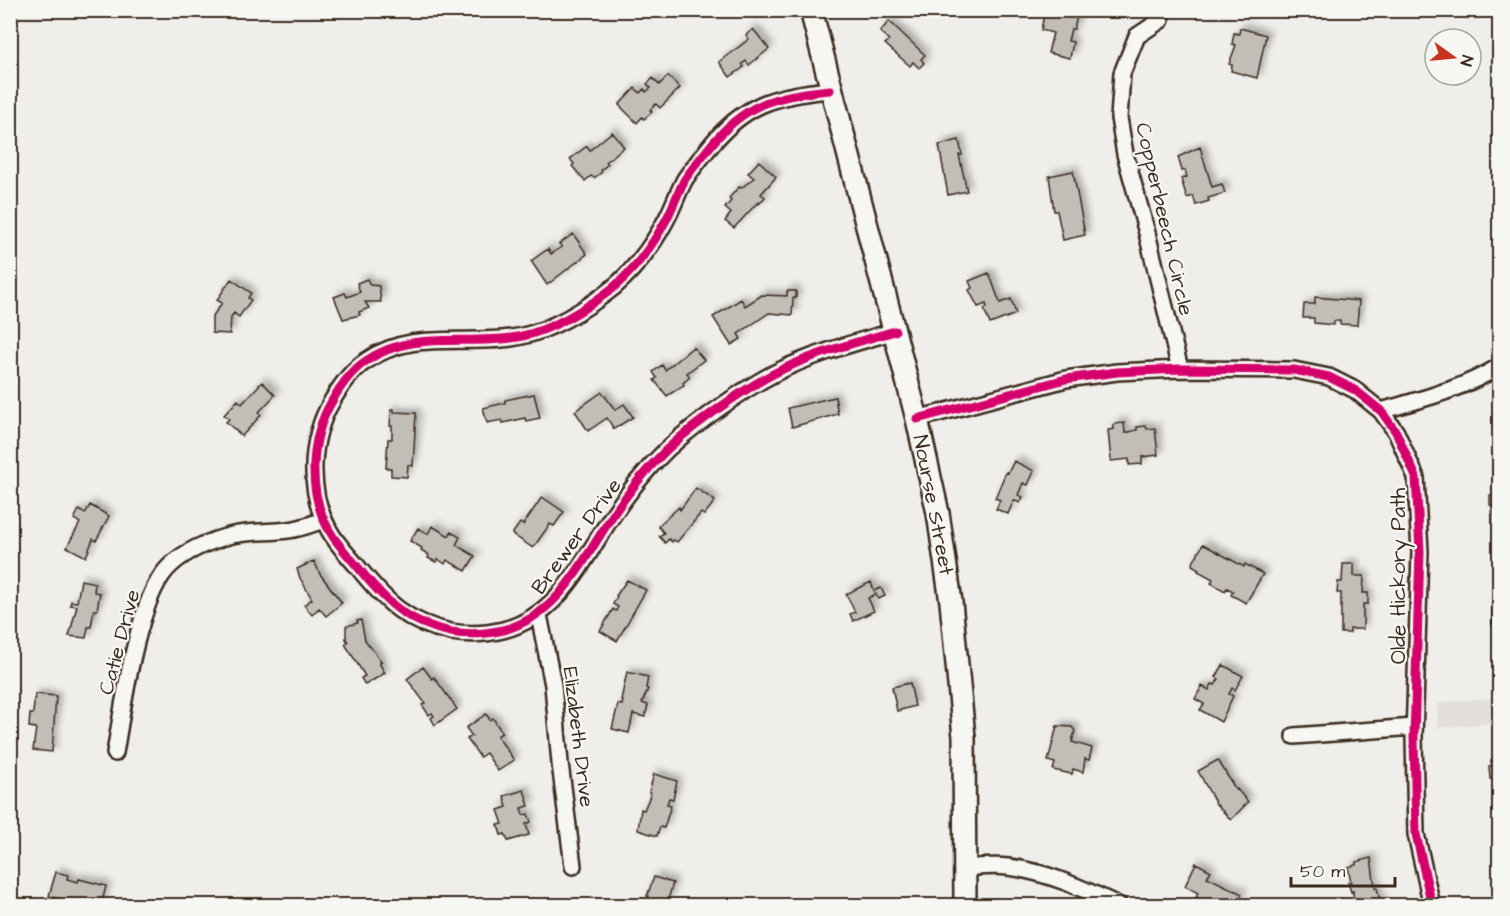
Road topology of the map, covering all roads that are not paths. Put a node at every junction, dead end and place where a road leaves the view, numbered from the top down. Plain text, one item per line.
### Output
1 (811, 10) edge
2 (1161, 20) dead end
3 (830, 90) junction
4 (895, 331) junction
5 (1500, 366) edge
6 (1180, 369) junction
7 (1381, 411) junction
8 (917, 419) junction
9 (323, 520) junction
10 (539, 615) junction
11 (1414, 728) junction
12 (1294, 736) dead end
13 (115, 753) dead end
14 (573, 866) dead end
15 (965, 868) junction
16 (966, 906) edge
17 (1120, 906) edge
18 (1432, 906) edge

1 - 3 main road, Nourse Street
2 - 6 street, Copperbeech Circle
3 - 4 main road, Nourse Street
3 - 9 street, Brewer Drive
4 - 8 main road, Nourse Street
4 - 10 street, Brewer Drive
5 - 7 street
6 - 7 street, Olde Hickory Path
6 - 8 street, Olde Hickory Path
7 - 11 street, Olde Hickory Path
8 - 15 main road, Nourse Street
9 - 10 street, Brewer Drive
9 - 13 street, Catie Drive
10 - 14 street, Elizabeth Drive
11 - 12 street
11 - 18 street, Olde Hickory Path
15 - 16 main road, Nourse Street
15 - 17 street

